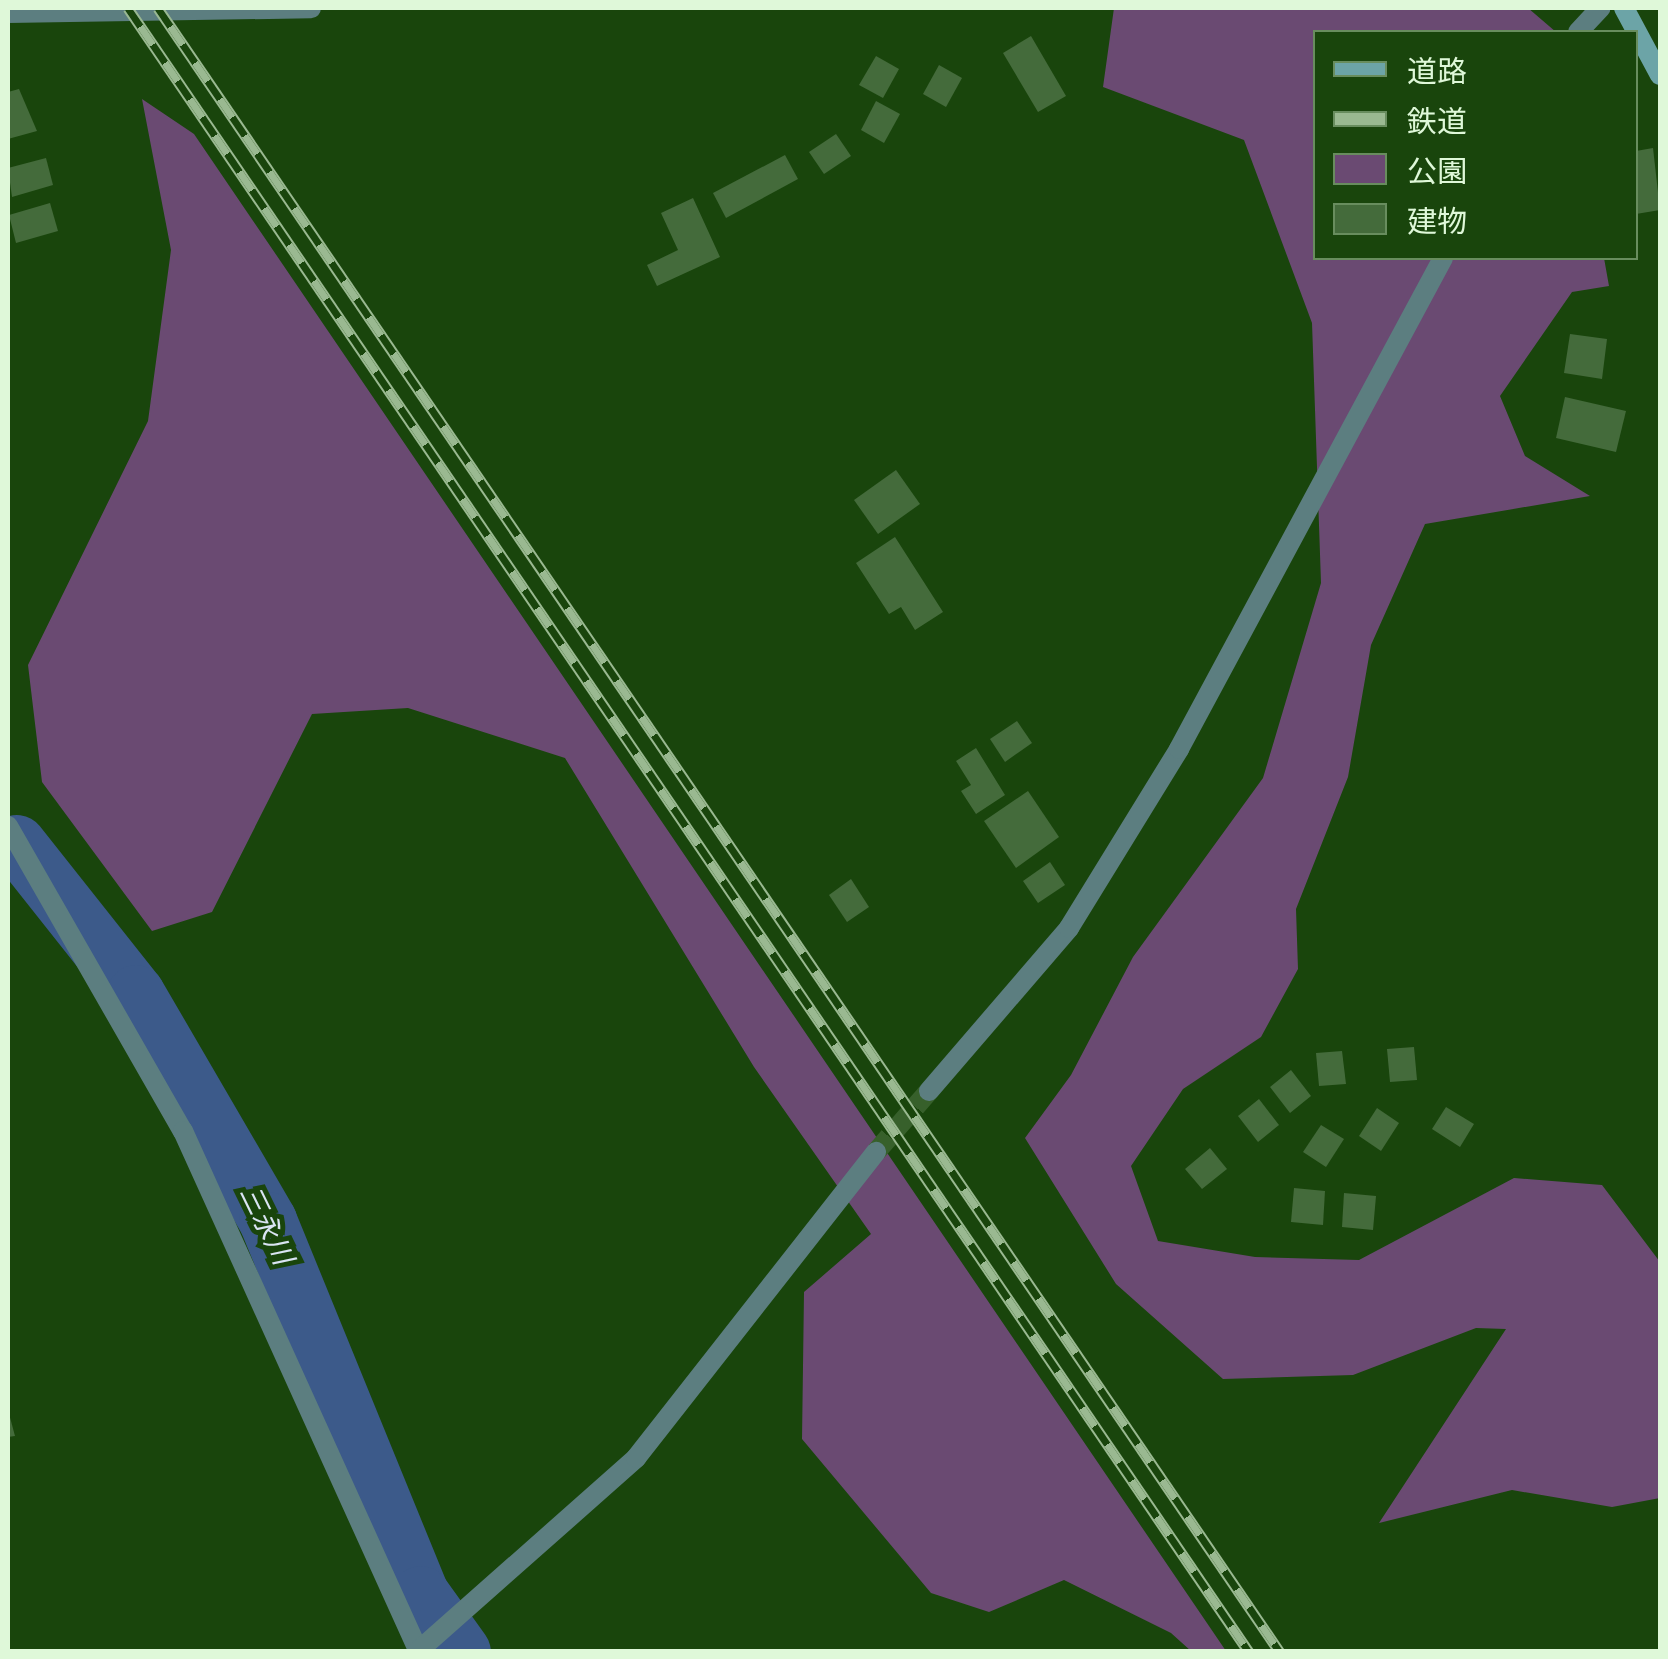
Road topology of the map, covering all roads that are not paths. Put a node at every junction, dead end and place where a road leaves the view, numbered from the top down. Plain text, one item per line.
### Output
1 (312, 8) edge
2 (1600, 8) edge
3 (8, 13) edge
4 (1580, 30) edge
5 (1638, 34) edge
6 (1660, 75) edge
7 (1442, 260) edge
8 (8, 826) edge
9 (929, 1091) tunnel mouth
10 (876, 1152) tunnel mouth
11 (422, 1648) edge

1 - 3 street
2 - 4 street
5 - 6 street
7 - 9 street
8 - 11 street
10 - 11 street

